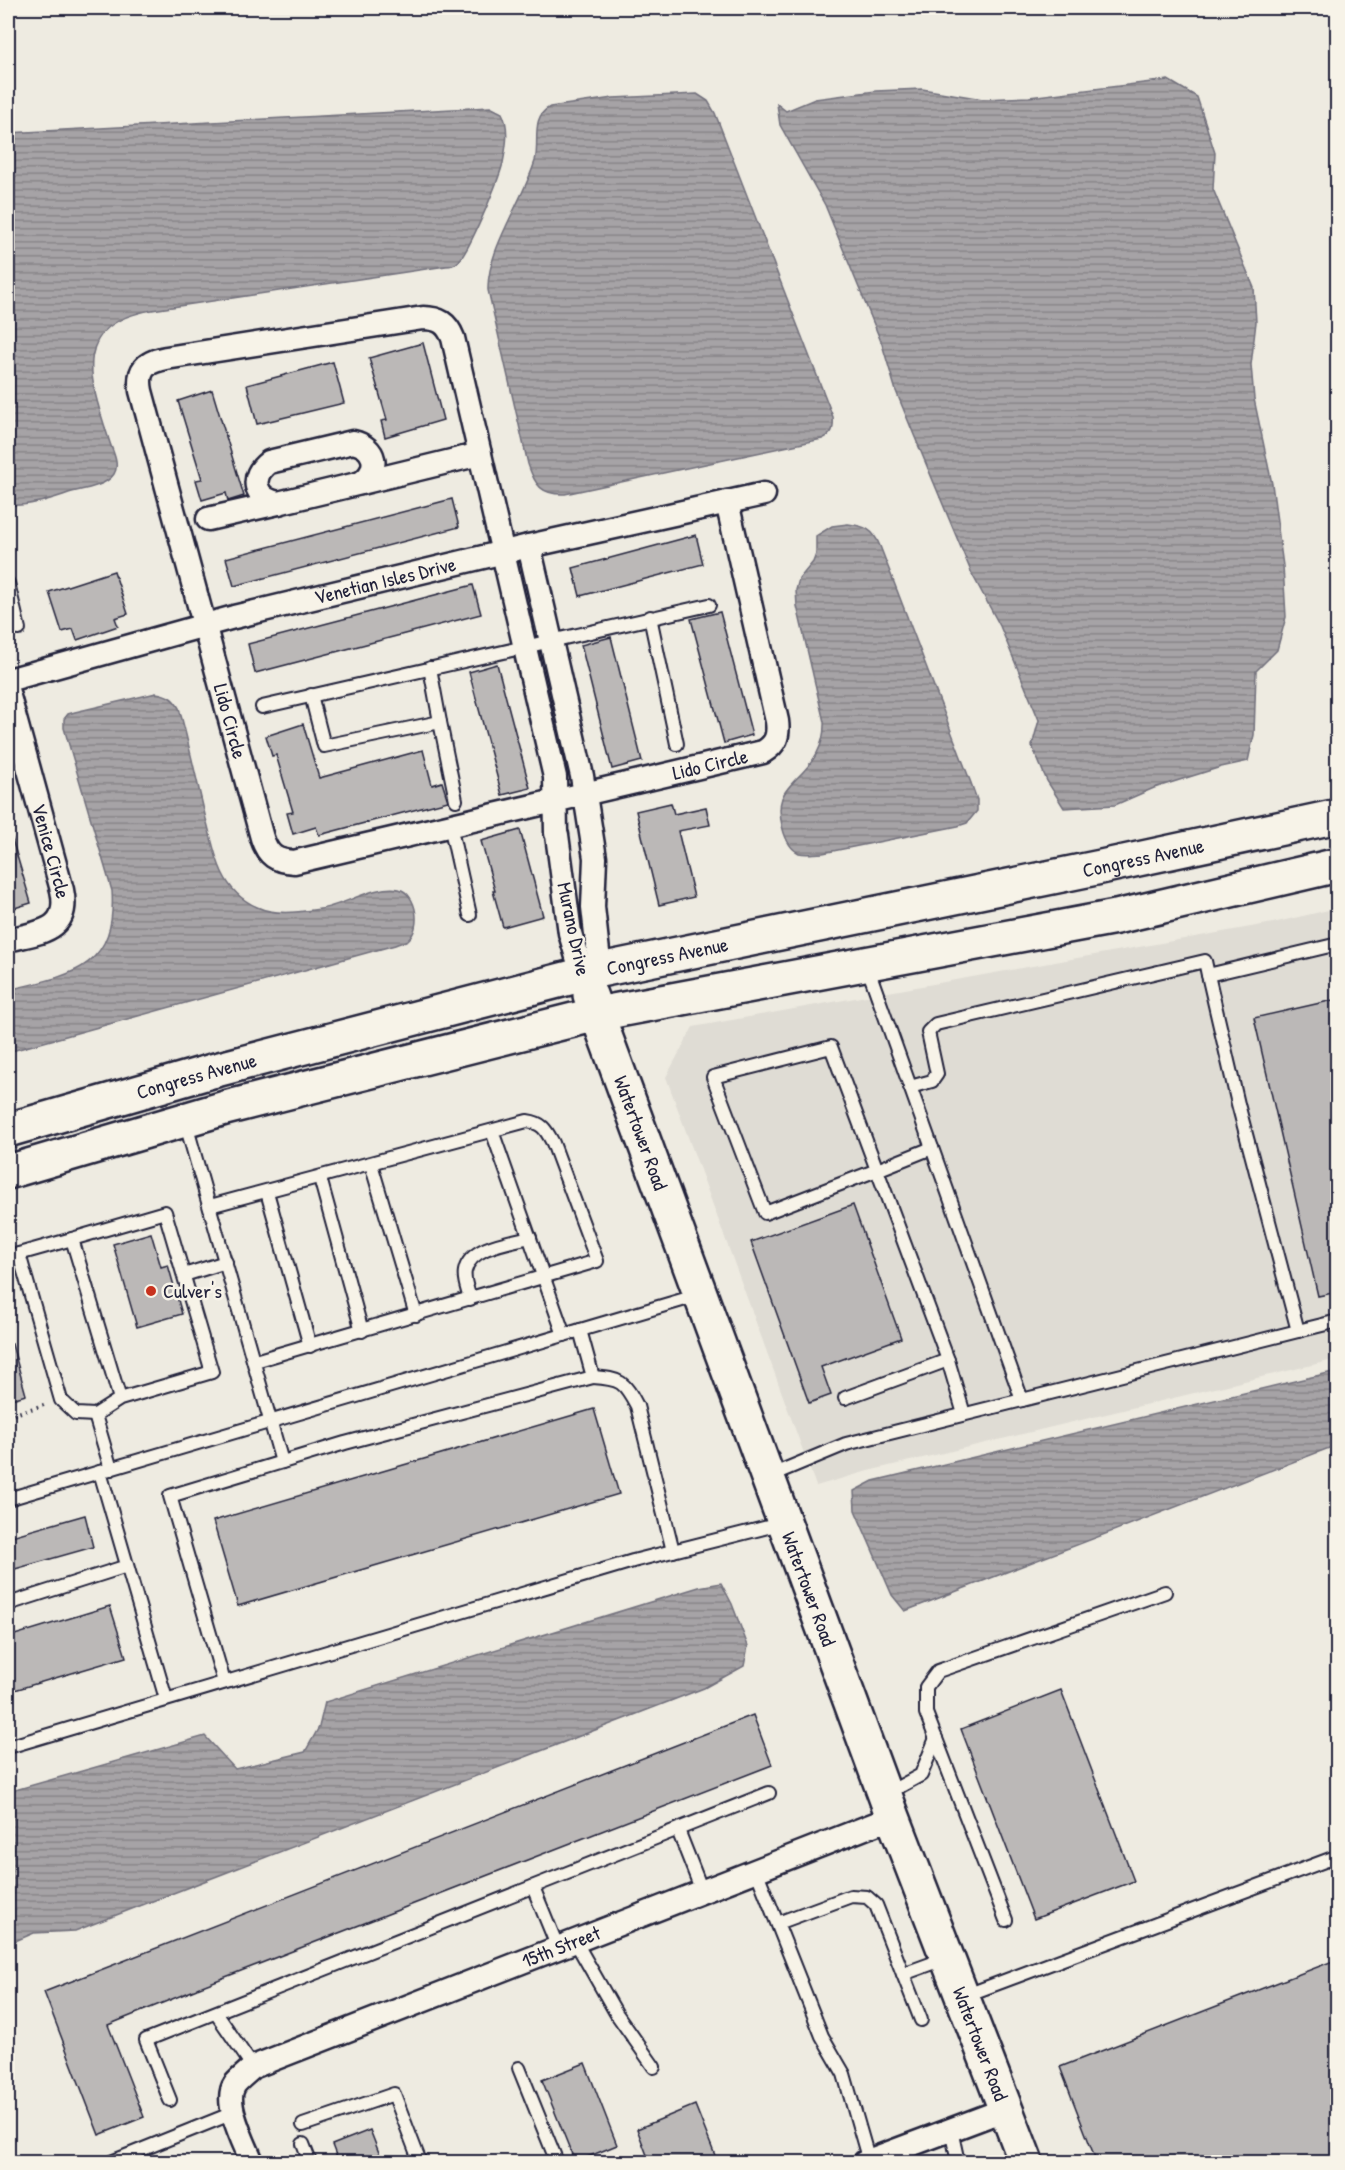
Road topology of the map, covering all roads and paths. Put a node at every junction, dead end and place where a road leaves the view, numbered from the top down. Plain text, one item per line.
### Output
1 (480, 454) junction
2 (361, 483) junction
3 (764, 494) dead end
4 (727, 502) junction
5 (278, 503) junction
6 (208, 519) dead end
7 (529, 546) junction
8 (503, 552) junction
9 (8, 583) edge
10 (710, 604) dead end
11 (650, 617) junction
12 (204, 625) junction
13 (19, 629) dead end
14 (550, 641) junction
15 (525, 646) junction
16 (430, 668) junction
17 (8, 680) edge
18 (8, 693) edge
19 (311, 695) junction
20 (262, 707) dead end
21 (440, 722) junction
22 (677, 744) dead end
23 (584, 794) junction
24 (456, 800) dead end
25 (556, 800) junction
26 (1338, 816) edge
27 (450, 825) junction
28 (1338, 866) edge
29 (470, 915) dead end
30 (8, 940) edge
31 (1338, 944) edge
32 (866, 963) junction
33 (591, 972) junction
34 (1208, 975) junction
35 (597, 1014) junction
36 (910, 1087) junction
37 (185, 1120) junction
38 (8, 1130) edge
39 (492, 1131) junction
40 (932, 1148) junction
41 (371, 1164) junction
42 (877, 1170) junction
43 (8, 1172) edge
44 (320, 1178) junction
45 (267, 1192) junction
46 (210, 1206) junction
47 (530, 1237) junction
48 (72, 1239) junction
49 (13, 1256) edge
50 (226, 1262) junction
51 (184, 1275) junction
52 (545, 1277) junction
53 (700, 1295) junction
54 (470, 1299) junction
55 (416, 1315) junction
56 (1338, 1321) edge
57 (580, 1330) junction
58 (362, 1331) junction
59 (1298, 1331) junction
60 (564, 1335) junction
61 (310, 1346) junction
62 (948, 1360) junction
63 (255, 1362) junction
64 (592, 1377) junction
65 (845, 1398) dead end
66 (120, 1399) junction
67 (61, 1400) junction
68 (1022, 1400) junction
69 (963, 1414) junction
70 (95, 1415) junction
71 (8, 1416) edge
72 (272, 1421) junction
73 (282, 1462) junction
74 (106, 1470) junction
75 (768, 1477) junction
76 (8, 1499) edge
77 (785, 1523) junction
78 (673, 1551) junction
79 (127, 1566) junction
80 (1165, 1592) dead end
81 (8, 1604) edge
82 (224, 1682) junction
83 (166, 1699) junction
84 (936, 1738) junction
85 (8, 1747) edge
86 (770, 1793) dead end
87 (889, 1805) junction
88 (678, 1830) junction
89 (1338, 1856) edge
90 (756, 1870) junction
91 (533, 1887) junction
92 (702, 1891) junction
93 (1006, 1920) dead end
94 (778, 1923) junction
95 (566, 1944) junction
96 (948, 1958) junction
97 (903, 1974) junction
98 (963, 1997) junction
99 (216, 2013) junction
100 (921, 2020) dead end
101 (253, 2067) junction
102 (654, 2067) dead end
103 (519, 2068) dead end
104 (170, 2100) dead end
105 (1006, 2109) junction
106 (233, 2113) junction
107 (303, 2125) dead end
108 (951, 2130) junction
109 (303, 2144) dead end
110 (867, 2162) edge
111 (111, 2163) edge
112 (252, 2163) edge
113 (310, 2163) edge
114 (420, 2163) edge
115 (557, 2163) edge
116 (958, 2163) edge
117 (1026, 2163) edge

1 - 2 street
1 - 8 street, Lido Circle
1 - 12 street, Lido Circle
2 - 5 street
2 - 5 street
3 - 4 street, Venetian Isles Drive
4 - 7 street, Venetian Isles Drive
4 - 23 street, Lido Circle
5 - 6 street
7 - 8 street, Venetian Isles Drive
7 - 14 street, Murano Drive
8 - 12 street, Venetian Isles Drive
8 - 15 street, Murano Drive
9 - 13 lane
10 - 11 lane
11 - 14 lane
11 - 22 lane
12 - 17 street, Venetian Isles Drive
12 - 27 street, Lido Circle
14 - 15 lane
14 - 23 street, Murano Drive
15 - 16 lane
15 - 25 street, Murano Drive
16 - 19 lane
16 - 21 lane
18 - 30 street, Venice Circle
19 - 20 lane
19 - 21 lane
21 - 24 lane
23 - 25 street, Lido Circle
23 - 33 street, Murano Drive
25 - 27 street, Lido Circle
25 - 33 street, Murano Drive
26 - 33 street, Congress Avenue
27 - 29 lane
28 - 32 street, Congress Avenue
31 - 34 lane
32 - 35 street, Congress Avenue
32 - 36 lane
33 - 35 street, Murano Drive
33 - 38 street, Congress Avenue
34 - 36 lane
34 - 59 lane
35 - 37 street, Congress Avenue
35 - 53 street, Watertower Road
36 - 40 lane
37 - 43 street, Congress Avenue
37 - 46 lane
39 - 41 lane
39 - 47 lane
39 - 52 lane
40 - 42 lane
40 - 68 lane
41 - 44 lane
41 - 55 lane
42 - 42 lane
42 - 62 lane
44 - 45 lane
44 - 58 lane
45 - 46 lane
45 - 61 lane
46 - 50 lane
47 - 52 lane
47 - 54 lane
48 - 49 lane
48 - 51 lane
48 - 66 lane
49 - 67 lane
50 - 51 lane
50 - 63 lane
51 - 66 lane
52 - 54 lane
52 - 60 lane
53 - 57 lane
53 - 75 street, Watertower Road
54 - 55 lane
55 - 58 lane
56 - 59 lane
57 - 60 lane
57 - 64 lane
58 - 61 lane
59 - 68 lane
60 - 72 lane
61 - 63 lane
62 - 65 lane
62 - 69 lane
63 - 72 lane
64 - 73 lane
64 - 78 lane
66 - 70 lane
67 - 70 lane
67 - 71 path
68 - 69 lane
69 - 75 lane
70 - 74 lane
72 - 73 lane
72 - 74 lane
73 - 82 lane
74 - 76 lane
74 - 79 lane
75 - 77 street, Watertower Road
77 - 78 lane
77 - 87 street, Watertower Road
78 - 82 lane
79 - 81 lane
79 - 83 lane
80 - 84 lane
82 - 83 lane
83 - 85 lane
84 - 87 lane
84 - 93 lane
86 - 88 lane
87 - 90 street, 15th Street
87 - 96 street, Watertower Road
88 - 91 lane
88 - 92 lane
89 - 98 lane
90 - 92 street, 15th Street
90 - 94 lane
91 - 95 lane
91 - 99 lane
92 - 95 street, 15th Street
94 - 97 lane
94 - 110 lane
95 - 101 street, 15th Street
95 - 102 lane
96 - 97 lane
96 - 98 street, Watertower Road
97 - 100 lane
98 - 105 street, Watertower Road
99 - 101 lane
99 - 104 lane
101 - 106 street, 15th Street
103 - 115 lane
105 - 108 street
105 - 117 street, Watertower Road
106 - 111 lane
106 - 112 street
107 - 114 lane
108 - 110 street
108 - 116 lane
109 - 113 lane

